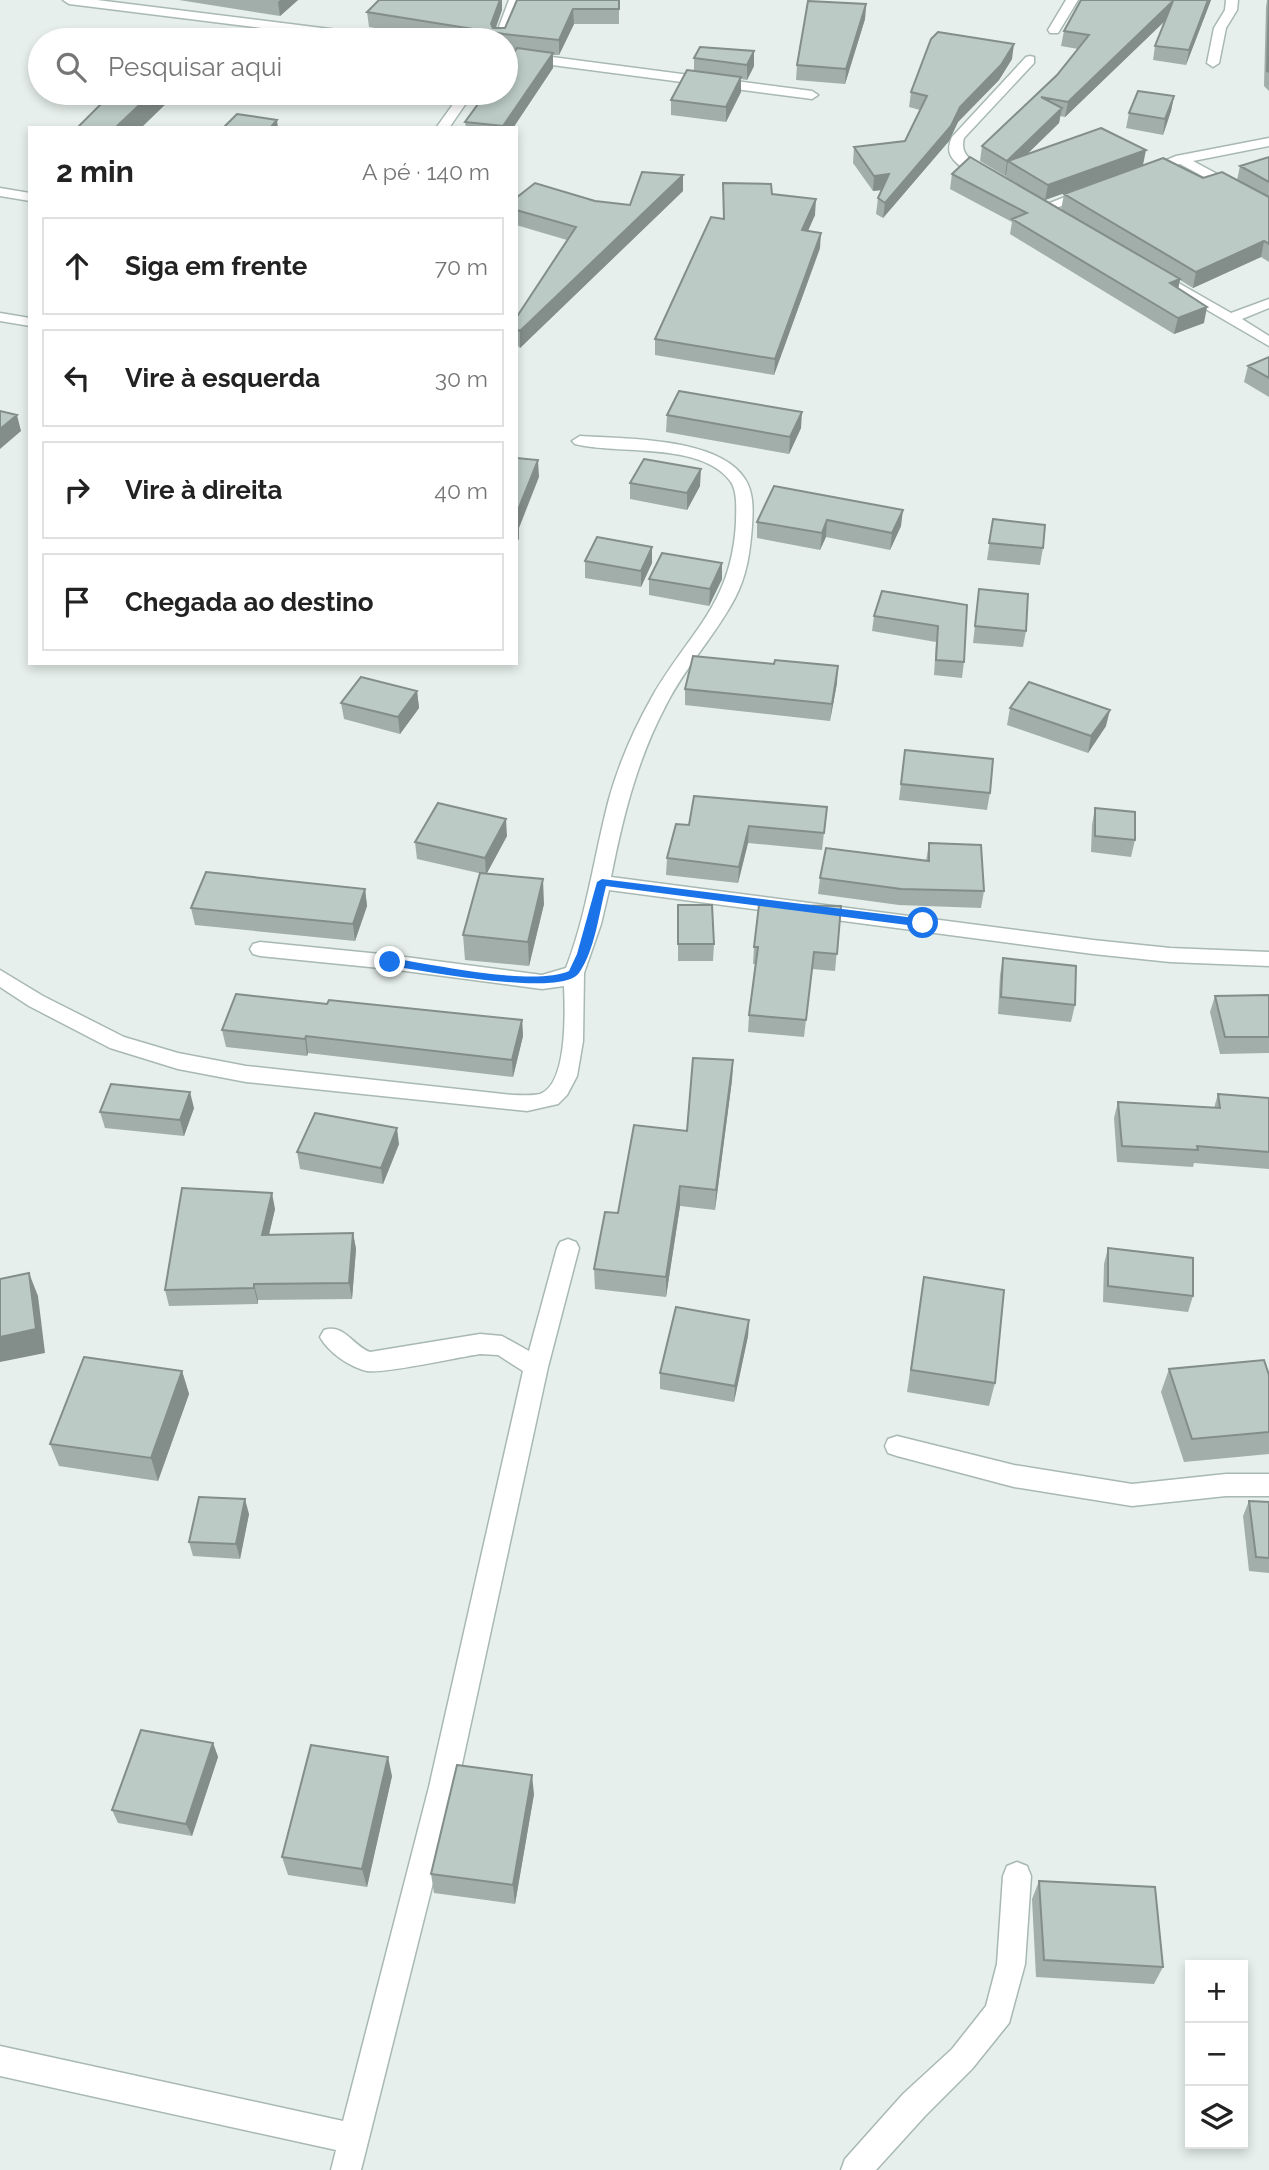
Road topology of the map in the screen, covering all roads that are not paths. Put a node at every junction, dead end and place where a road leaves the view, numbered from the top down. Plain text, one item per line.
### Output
1 (69, 0) edge
2 (515, 0) edge
3 (1072, 0) edge
4 (1232, 0) edge
5 (291, 28) edge
6 (504, 28) edge
7 (1054, 30) dead end
8 (518, 57) edge
9 (1030, 60) dead end
10 (1213, 63) dead end
11 (812, 95) dead end
12 (458, 105) edge
13 (443, 126) edge
14 (1269, 142) edge
15 (1181, 159) junction
16 (1134, 175) edge
17 (995, 180) edge
18 (1100, 187) edge
19 (0, 192) edge
20 (28, 197) edge
21 (1044, 208) edge
22 (1269, 208) edge
23 (1137, 263) edge
24 (1269, 303) edge
25 (0, 317) edge
26 (1230, 319) junction
27 (27, 321) dead end
28 (1269, 342) edge
29 (580, 441) dead end
30 (602, 882) junction
31 (260, 949) dead end
32 (1269, 959) edge
33 (574, 973) junction
34 (0, 977) edge
35 (568, 1248) dead end
36 (332, 1337) dead end
37 (536, 1367) junction
38 (897, 1446) dead end
39 (1269, 1485) edge
40 (1017, 1876) dead end
41 (0, 2061) edge
42 (352, 2138) junction
43 (346, 2170) edge
44 (856, 2170) edge

1 - 5 street
2 - 6 street
3 - 7 street
4 - 10 street
8 - 11 street
9 - 17 street
12 - 13 street
14 - 15 street
15 - 16 street
15 - 22 street
18 - 21 street
19 - 20 street
23 - 26 street
24 - 26 street
25 - 27 street
26 - 28 street
29 - 30 street
30 - 32 street
30 - 33 street
31 - 33 street
33 - 34 street
35 - 37 street
36 - 37 street
37 - 42 street
38 - 39 street
40 - 44 street
41 - 42 street
42 - 43 street

